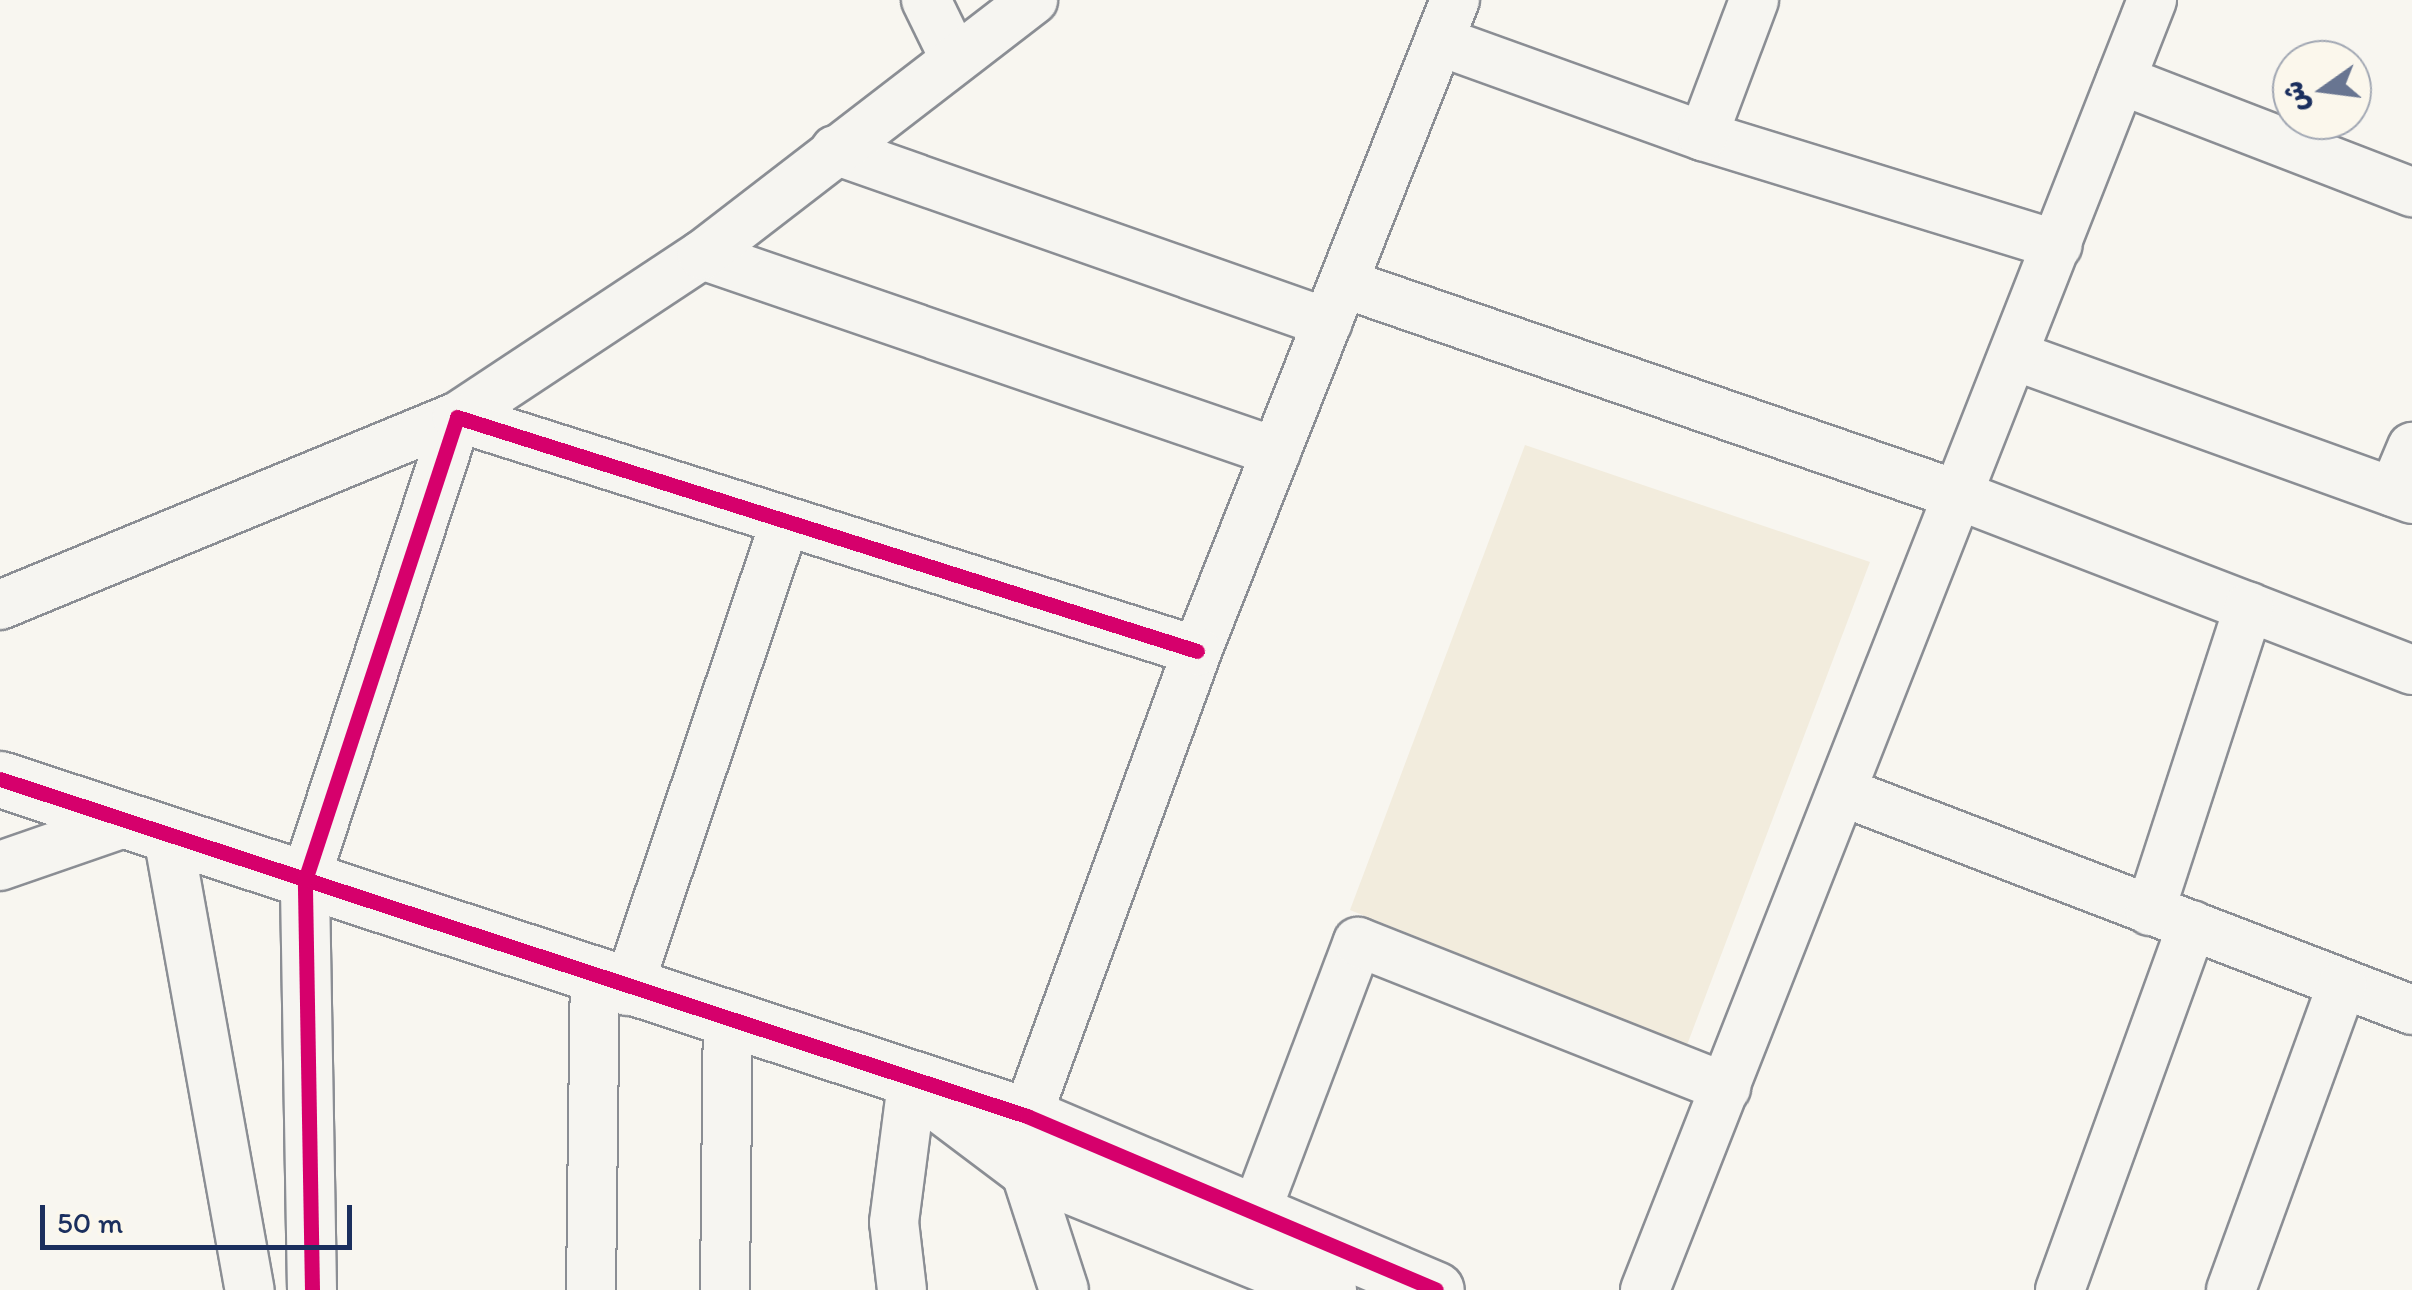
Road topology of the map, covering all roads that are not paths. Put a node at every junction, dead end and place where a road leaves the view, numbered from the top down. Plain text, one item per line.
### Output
1 (926, 0) edge
2 (1033, 0) edge
3 (1754, 0) edge
4 (2152, 0) edge
5 (1447, 20) edge
6 (953, 56) junction
7 (2122, 80) junction
8 (1702, 136) junction
9 (835, 150) junction
10 (2412, 192) edge
11 (2058, 244) junction
12 (702, 255) junction
13 (1336, 303) junction
14 (2016, 356) junction
15 (457, 417) junction
16 (2412, 447) edge
17 (1276, 452) junction
18 (1962, 496) junction
19 (2402, 496) edge
20 (786, 521) junction
21 (0, 605) edge
22 (2249, 607) junction
23 (1197, 651) junction
24 (2412, 670) edge
25 (0, 779) edge
26 (1843, 792) junction
27 (147, 829) junction
28 (0, 866) edge
29 (304, 880) junction
30 (2171, 918) junction
31 (611, 985) junction
32 (2342, 986) junction
33 (2412, 1010) edge
34 (728, 1024) junction
35 (912, 1084) junction
36 (1726, 1088) junction
37 (1026, 1142) junction
38 (1275, 1263) edge
39 (250, 1290) edge
40 (312, 1290) edge
41 (592, 1290) edge
42 (724, 1290) edge
43 (902, 1290) edge
44 (1064, 1290) edge
45 (1436, 1290) edge
46 (1645, 1290) edge
47 (2060, 1290) edge
48 (2230, 1290) edge

1 - 6 street
2 - 6 street
3 - 8 street
4 - 7 street
5 - 8 street
5 - 13 street
6 - 9 street
7 - 10 street
7 - 11 street
8 - 11 street
9 - 12 street
9 - 13 street
11 - 14 street
12 - 15 street
12 - 17 street
13 - 17 street
13 - 18 street
14 - 18 street
14 - 19 street
15 - 20 street
15 - 21 street
15 - 29 street
16 - 19 street
17 - 23 street
18 - 22 street
18 - 26 street
20 - 23 street
20 - 31 street
22 - 24 street
22 - 30 street
23 - 37 street
25 - 27 street
26 - 30 street
26 - 36 street
27 - 28 street
27 - 29 street
27 - 39 street
29 - 31 street
29 - 40 street
30 - 32 street
30 - 47 street
31 - 34 street
31 - 41 street
32 - 33 street
32 - 48 street
34 - 35 street
34 - 42 street
35 - 37 street
35 - 43 street
36 - 38 street
36 - 46 street
37 - 38 street
37 - 44 street
38 - 45 street

